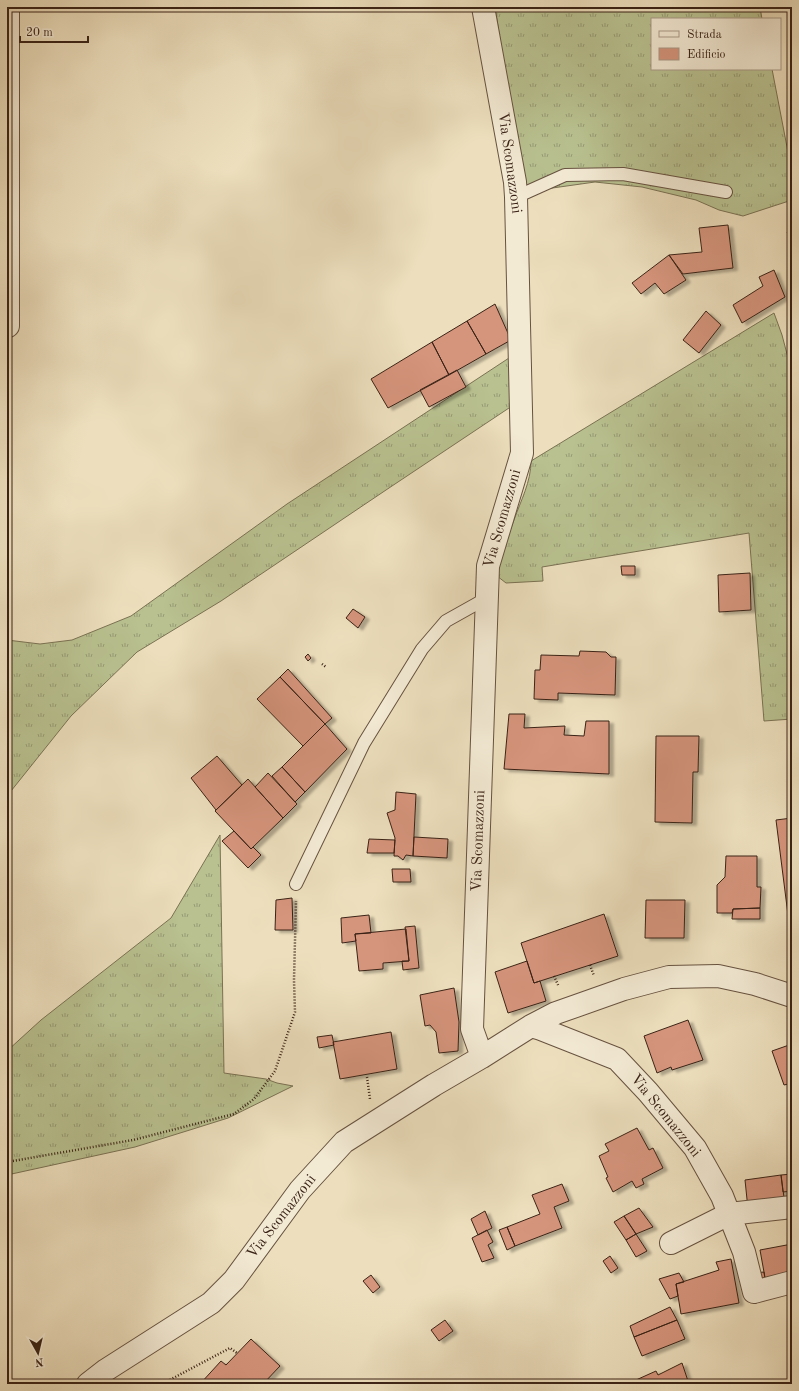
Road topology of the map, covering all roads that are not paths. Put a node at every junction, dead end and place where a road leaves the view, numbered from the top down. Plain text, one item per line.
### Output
1 (8, 7) edge
2 (483, 7) edge
3 (726, 192) dead end
4 (516, 197) junction
5 (8, 326) edge
6 (487, 598) junction
7 (296, 884) road end
8 (792, 996) edge
9 (531, 1026) junction
10 (482, 1057) junction
11 (792, 1207) edge
12 (729, 1214) junction
13 (671, 1243) dead end
14 (792, 1282) edge
15 (88, 1384) edge

1 - 5 street
2 - 4 street, Via Scomazzoni
3 - 4 lane
4 - 6 street, Via Scomazzoni
6 - 7 lane
6 - 10 street, Via Scomazzoni
8 - 9 street, Via Scomazzoni
9 - 10 street, Via Scomazzoni
9 - 12 street, Via Scomazzoni
10 - 15 street, Via Scomazzoni
11 - 12 street
12 - 13 street
12 - 14 street, Via Scomazzoni

